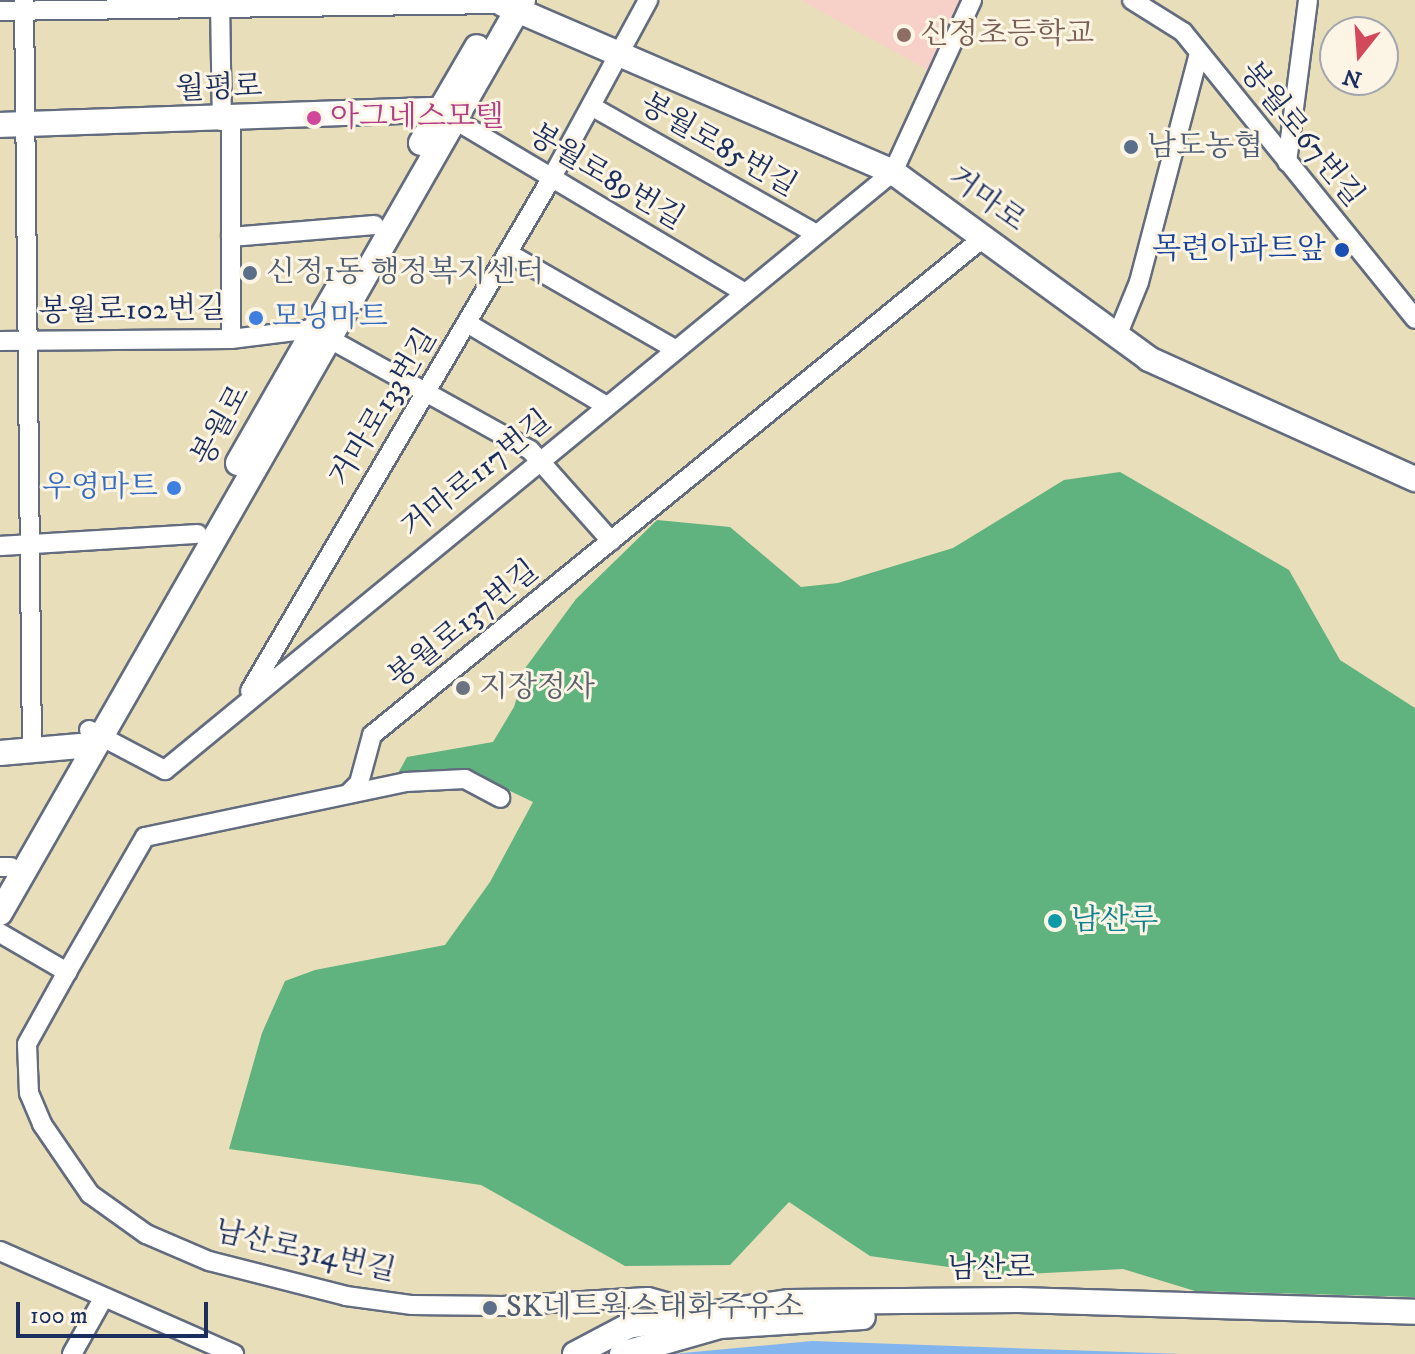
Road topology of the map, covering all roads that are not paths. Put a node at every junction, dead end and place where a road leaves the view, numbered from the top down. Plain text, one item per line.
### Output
1 (648, 0) edge
2 (972, 0) edge
3 (1132, 0) edge
4 (1308, 0) edge
5 (511, 4) edge
6 (126, 5) edge
7 (220, 5) edge
8 (391, 5) edge
9 (24, 6) edge
10 (0, 11) edge
11 (1199, 53) junction
12 (617, 55) junction
13 (591, 106) junction
14 (447, 115) junction
15 (227, 121) junction
16 (0, 125) edge
17 (25, 125) junction
18 (1287, 162) junction
19 (893, 172) junction
20 (551, 179) junction
21 (375, 225) junction
22 (816, 234) junction
23 (231, 237) junction
24 (983, 238) junction
25 (508, 253) junction
26 (745, 293) junction
27 (1415, 319) edge
28 (467, 323) junction
29 (321, 333) junction
30 (1117, 336) junction
31 (231, 339) junction
32 (0, 341) edge
33 (27, 341) junction
34 (675, 349) junction
35 (299, 372) junction
36 (426, 392) junction
37 (607, 406) junction
38 (541, 459) junction
39 (1415, 479) edge
40 (198, 534) junction
41 (611, 541) junction
42 (0, 546) edge
43 (31, 546) junction
44 (243, 703) junction
45 (90, 738) junction
46 (32, 752) junction
47 (0, 753) edge
48 (350, 792) junction
49 (500, 798) dead end
50 (4, 874) edge
51 (0, 913) edge
52 (0, 933) edge
53 (67, 972) junction
54 (0, 1251) edge
55 (98, 1295) junction
56 (599, 1297) junction
57 (701, 1311) junction
58 (1415, 1312) edge
59 (1415, 1320) edge
60 (720, 1326) junction
61 (616, 1345) edge
62 (72, 1354) edge
63 (234, 1354) edge
64 (575, 1354) edge

1 - 12 street, 거마로133번길
2 - 19 street
3 - 11 street, 봉월로67번길
4 - 18 street
5 - 8 street
5 - 12 main road, 거마로
5 - 14 main road, 봉월로
6 - 7 street
6 - 9 street
7 - 8 street
7 - 15 street
9 - 10 street
9 - 17 street
11 - 18 street, 봉월로67번길
11 - 30 street
12 - 13 street, 거마로133번길
12 - 19 main road, 거마로
13 - 20 street, 거마로133번길
13 - 22 street, 봉월로85번길
14 - 15 main road, 월평로
14 - 20 street, 봉월로89번길
14 - 21 main road, 봉월로
14 - 29 main road
15 - 17 main road, 월평로
15 - 23 street
16 - 17 main road, 월평로
17 - 33 street
18 - 27 street, 봉월로67번길
19 - 22 street, 거마로117번길
19 - 24 main road, 거마로
20 - 25 street, 거마로133번길
20 - 26 street, 봉월로89번길
21 - 23 street
21 - 29 main road, 봉월로
22 - 26 street, 거마로117번길
23 - 31 street
24 - 30 main road, 거마로
24 - 41 street, 봉월로137번길
25 - 28 street, 거마로133번길
25 - 34 street
26 - 34 street, 거마로117번길
28 - 36 street, 거마로133번길
28 - 37 street
29 - 31 street, 봉월로102번길
29 - 35 main road, 봉월로
29 - 36 street
30 - 39 main road, 거마로
31 - 33 street, 봉월로102번길
32 - 33 street, 봉월로102번길
33 - 43 street
34 - 37 street, 거마로117번길
35 - 40 main road, 봉월로
35 - 45 main road
36 - 38 street
36 - 44 street, 거마로133번길
37 - 38 street, 거마로117번길
38 - 41 street
38 - 44 street, 거마로117번길
40 - 43 street
40 - 45 main road, 봉월로
41 - 48 street, 봉월로137번길
42 - 43 street
43 - 46 street
44 - 45 street, 거마로117번길
45 - 46 main road
45 - 50 main road, 봉월로
45 - 51 main road
46 - 47 main road
48 - 49 street
48 - 53 street
52 - 53 street
53 - 56 street, 남산로314번길
54 - 55 street
55 - 62 street
55 - 63 street
56 - 57 street, 남산로314번길
56 - 61 street
57 - 58 main road, 남산로
57 - 60 street, 남산로314번길
57 - 61 main road, 남산로
59 - 60 main road, 남산로
60 - 61 main road, 남산로
61 - 64 main road, 남산로

